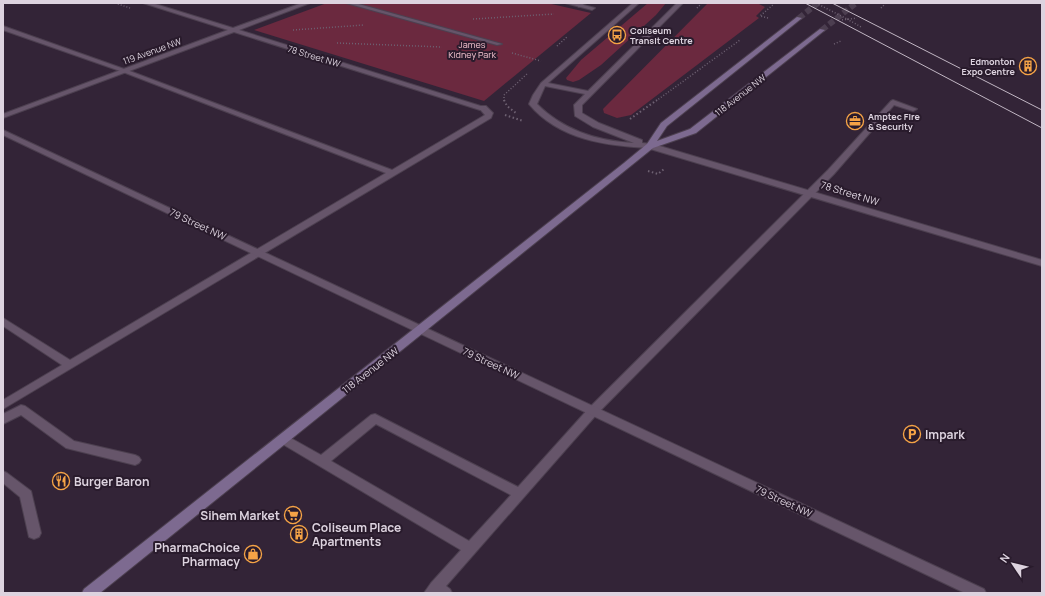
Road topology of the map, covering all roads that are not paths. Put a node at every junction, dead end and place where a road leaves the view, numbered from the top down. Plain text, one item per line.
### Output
1 (146, 3) edge
2 (307, 3) edge
3 (349, 3) edge
4 (568, 3) edge
5 (636, 3) edge
6 (680, 3) edge
7 (581, 4) edge
8 (592, 8) dead end
9 (799, 18) tunnel mouth
10 (3, 28) edge
11 (233, 30) junction
12 (822, 30) tunnel mouth
13 (499, 44) dead end
14 (125, 71) junction
15 (543, 84) junction
16 (588, 93) junction
17 (913, 109) dead end
18 (3, 116) edge
19 (3, 132) edge
20 (650, 146) junction
21 (393, 173) junction
22 (810, 193) junction
23 (259, 253) junction
24 (1042, 263) edge
25 (3, 321) edge
26 (421, 329) junction
27 (70, 365) junction
28 (3, 405) edge
29 (593, 411) junction
30 (3, 420) edge
31 (283, 439) junction
32 (135, 460) dead end
33 (321, 462) junction
34 (3, 476) edge
35 (519, 493) junction
36 (34, 533) dead end
37 (471, 549) junction
38 (437, 591) edge
39 (89, 593) edge
40 (979, 593) edge

1 - 11 street, 78 Street NW
2 - 11 street, 119 Avenue NW
3 - 13 street
4 - 7 street
5 - 15 street
6 - 16 street
7 - 8 street
9 - 20 main road, 118 Avenue NW
10 - 14 street
11 - 14 street, 119 Avenue NW
11 - 21 street, 78 Street NW
12 - 20 main road, 118 Avenue NW
14 - 18 street, 119 Avenue NW
14 - 21 street
15 - 16 street
15 - 20 street
16 - 20 street
17 - 22 street
19 - 23 street, 79 Street NW
20 - 22 street, 78 Street NW
20 - 26 main road, 118 Avenue NW
21 - 23 street
22 - 24 street, 78 Street NW
22 - 29 street
23 - 26 street, 79 Street NW
23 - 27 street
25 - 27 street
26 - 29 street, 79 Street NW
26 - 31 main road, 118 Avenue NW
27 - 28 street
29 - 35 street
29 - 40 street, 79 Street NW
30 - 32 street
31 - 33 street
31 - 39 main road, 118 Avenue NW
33 - 35 street
33 - 37 street
34 - 36 street
35 - 37 street
37 - 38 street

